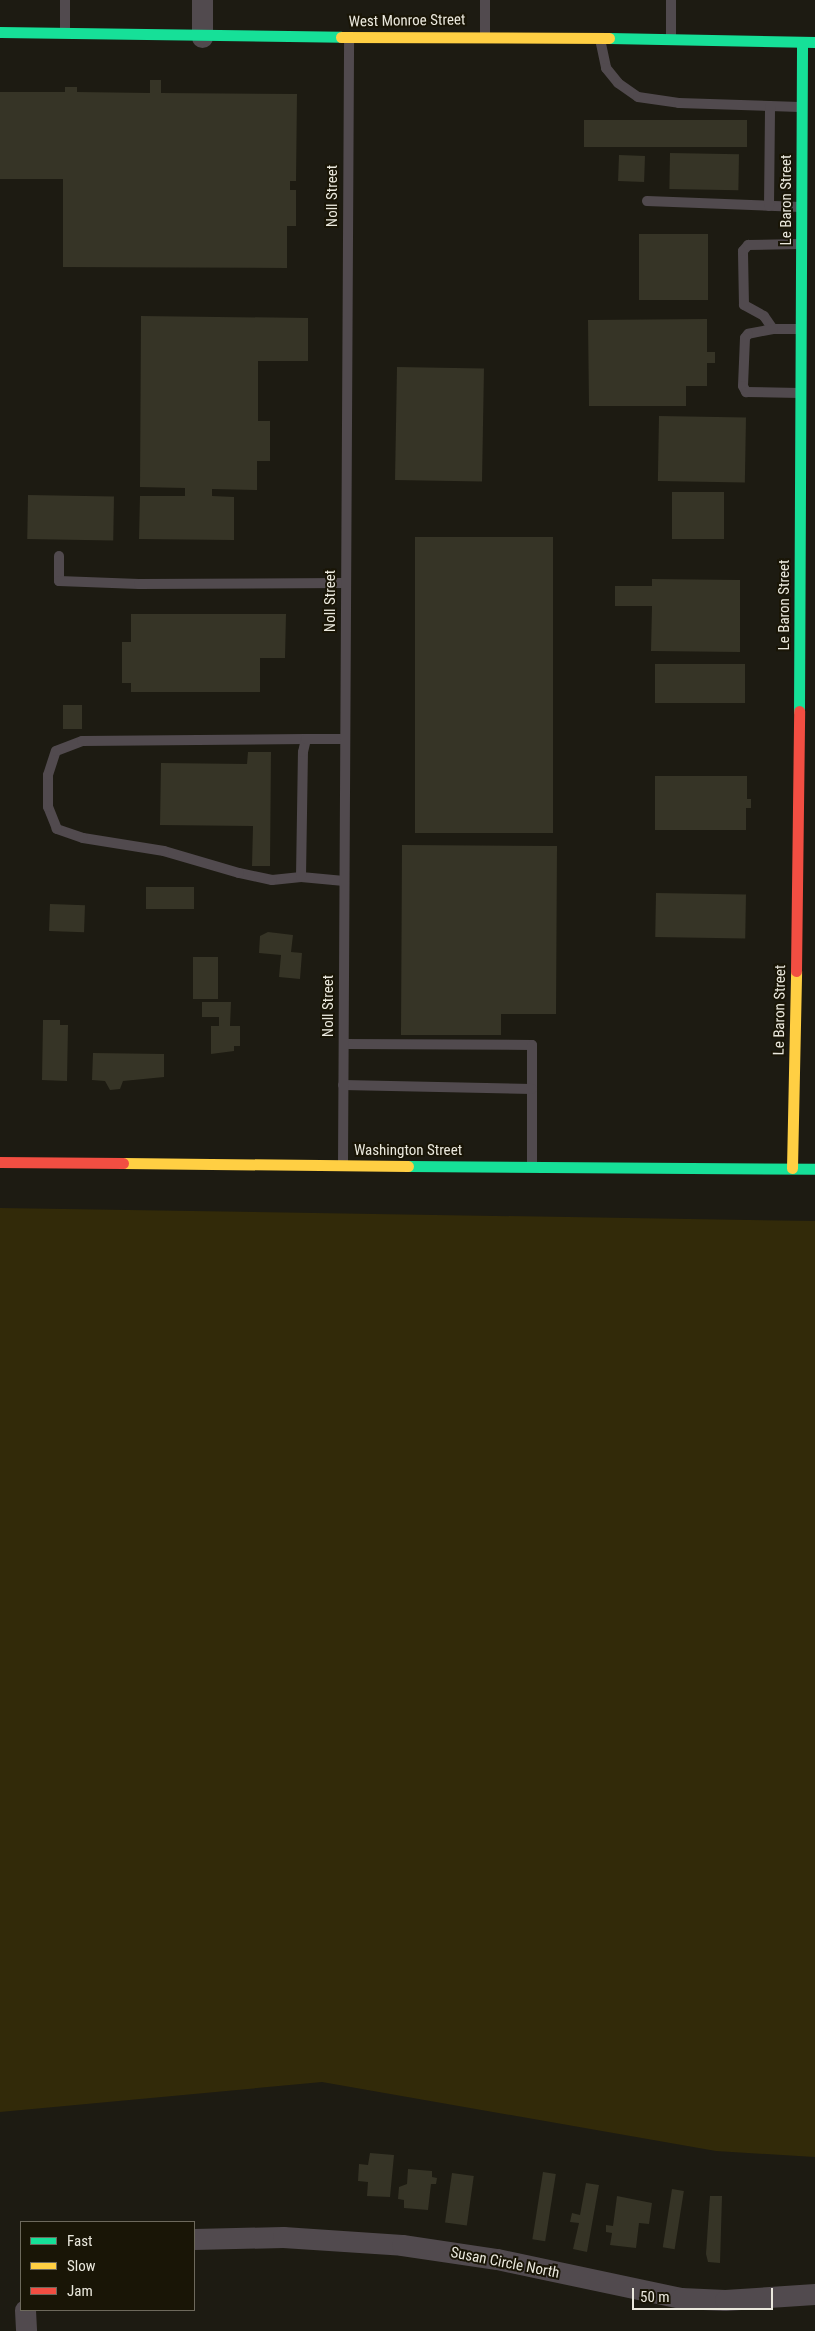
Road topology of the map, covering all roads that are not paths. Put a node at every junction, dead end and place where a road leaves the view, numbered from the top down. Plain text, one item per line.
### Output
1 (65, 0) edge
2 (202, 0) edge
3 (485, 0) edge
4 (672, 0) edge
5 (0, 32) edge
6 (65, 33) junction
7 (485, 35) junction
8 (202, 36) junction
9 (349, 38) junction
10 (600, 38) junction
11 (671, 39) junction
12 (802, 42) junction
13 (815, 42) edge
14 (770, 106) junction
15 (802, 107) junction
16 (647, 200) dead end
17 (769, 206) junction
18 (802, 207) junction
19 (801, 244) junction
20 (773, 329) junction
21 (801, 329) junction
22 (801, 393) junction
23 (60, 556) dead end
24 (346, 583) junction
25 (306, 739) junction
26 (345, 739) junction
27 (301, 877) junction
28 (344, 882) junction
29 (344, 1044) junction
30 (343, 1086) junction
31 (532, 1089) junction
32 (0, 1162) edge
33 (343, 1165) junction
34 (532, 1166) junction
35 (792, 1168) junction
36 (815, 1168) edge
37 (195, 2239) edge
38 (815, 2294) edge
39 (26, 2311) edge
40 (26, 2331) edge

1 - 6 lane
2 - 8 street
3 - 7 lane
4 - 11 lane
5 - 6 street, West Monroe Street
6 - 8 street, West Monroe Street
7 - 9 street, West Monroe Street
7 - 10 street, West Monroe Street
8 - 9 street, West Monroe Street
9 - 24 lane, Noll Street
10 - 11 street, West Monroe Street
10 - 14 lane
11 - 12 street, West Monroe Street
12 - 13 street, West Monroe Street
12 - 15 street, Le Baron Street
14 - 15 lane
14 - 17 lane
15 - 18 street, Le Baron Street
16 - 17 lane
17 - 18 lane
18 - 19 street, Le Baron Street
19 - 20 lane
19 - 21 street, Le Baron Street
20 - 21 lane
20 - 22 lane
21 - 22 street, Le Baron Street
22 - 35 street, Le Baron Street
23 - 24 lane
24 - 26 lane, Noll Street
25 - 26 lane
25 - 27 lane
25 - 27 lane
26 - 28 lane, Noll Street
27 - 28 lane
28 - 29 lane, Noll Street
29 - 30 lane, Noll Street
29 - 31 lane
30 - 31 lane
30 - 33 lane, Noll Street
31 - 34 lane
32 - 33 street, Washington Street
33 - 34 street, Washington Street
34 - 35 street, Washington Street
35 - 36 street, Washington Street
37 - 38 street, Susan Circle North
39 - 40 street

